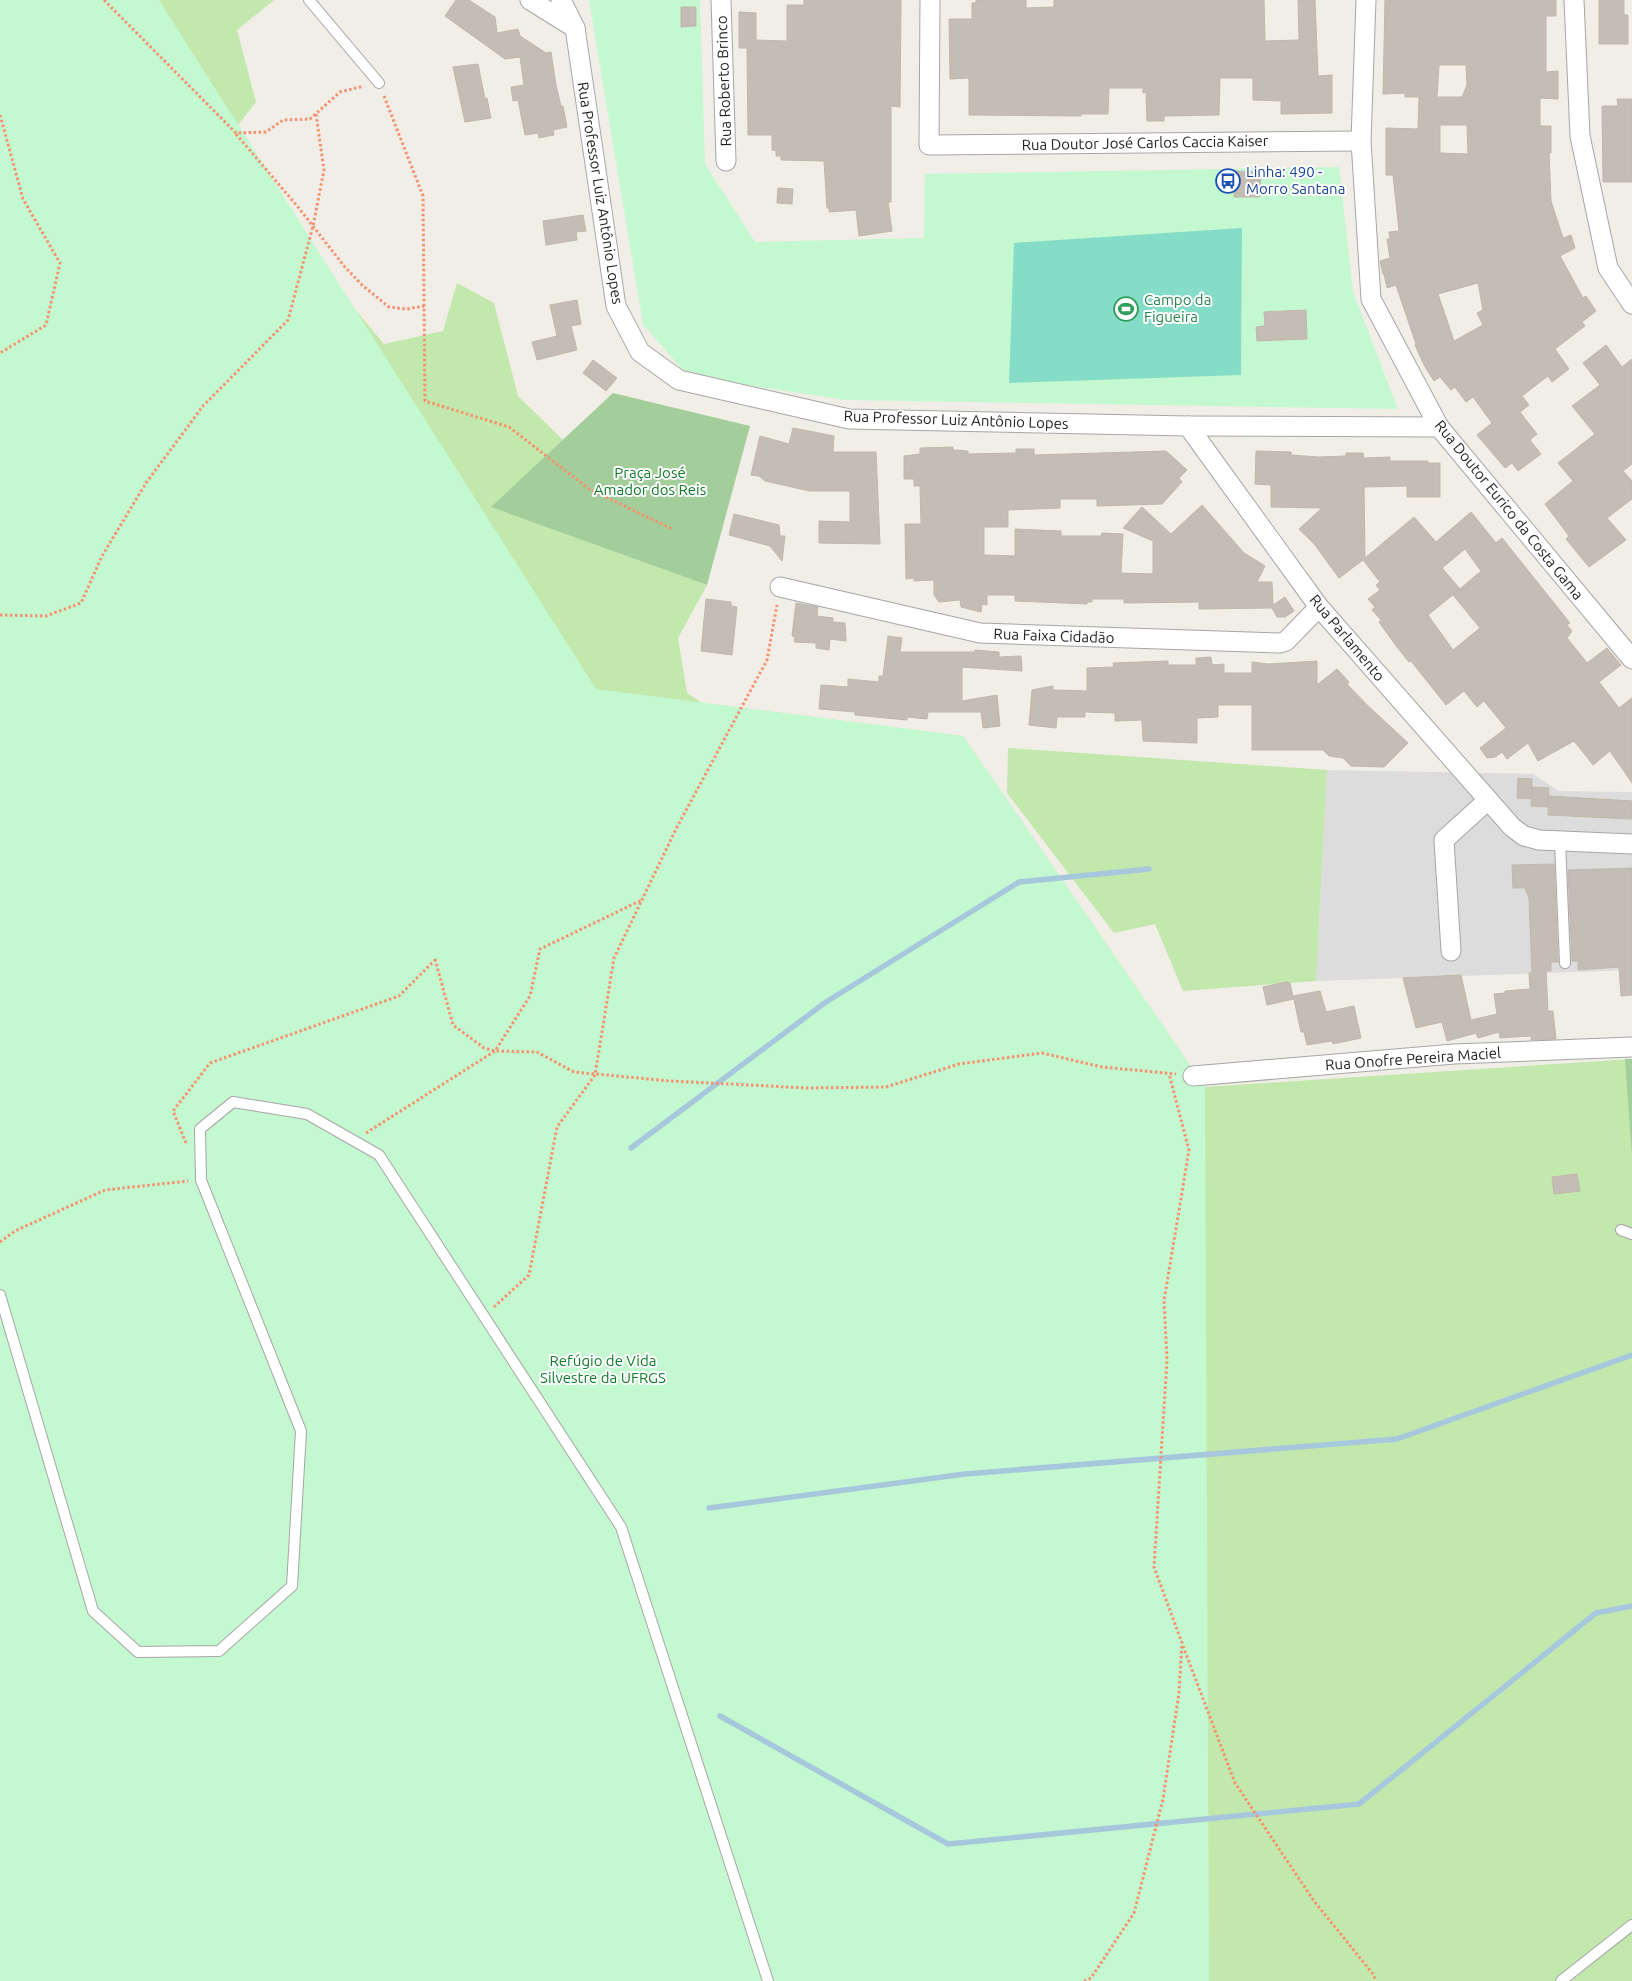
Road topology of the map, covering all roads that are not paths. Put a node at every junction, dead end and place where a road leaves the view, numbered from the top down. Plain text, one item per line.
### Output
1 (309, 0) edge
2 (530, 0) edge
3 (562, 0) edge
4 (721, 0) edge
5 (930, 0) edge
6 (1366, 0) edge
7 (1574, 0) edge
8 (574, 28) junction
9 (379, 83) road end
10 (1361, 141) junction
11 (726, 161) dead end
12 (1632, 304) edge
13 (1188, 426) junction
14 (1439, 428) junction
15 (780, 587) road end
16 (1319, 607) junction
17 (1632, 659) edge
18 (1488, 800) junction
19 (1560, 841) junction
20 (1632, 844) edge
21 (1451, 951) dead end
22 (1565, 963) dead end
23 (1632, 1047) edge
24 (1193, 1076) road end
25 (1621, 1230) dead end
26 (1632, 1234) edge
27 (0, 1295) edge
28 (1632, 1925) edge
29 (768, 1981) edge
30 (1561, 1981) edge

1 - 9 lane
2 - 8 street
3 - 8 street, Rua Professor Luiz Antônio Lopes
4 - 11 street, Rua Roberto Brinco
5 - 10 street, Rua Doutor José Carlos Caccia Kaiser
6 - 10 street, Rua Doutor Eurico da Costa Gama
7 - 12 street
8 - 13 street, Rua Professor Luiz Antônio Lopes
10 - 14 street, Rua Doutor Eurico da Costa Gama
13 - 14 street, Rua Professor Luiz Antônio Lopes
13 - 16 street, Rua Parlamento
14 - 17 street, Rua Doutor Eurico da Costa Gama
15 - 16 street, Rua Faixa Cidadão
16 - 18 street, Rua Parlamento
18 - 19 street, Rua Parlamento
18 - 21 street
19 - 20 street
19 - 22 lane
23 - 24 street, Rua Onofre Pereira Maciel
25 - 26 lane
27 - 29 lane
28 - 30 lane

